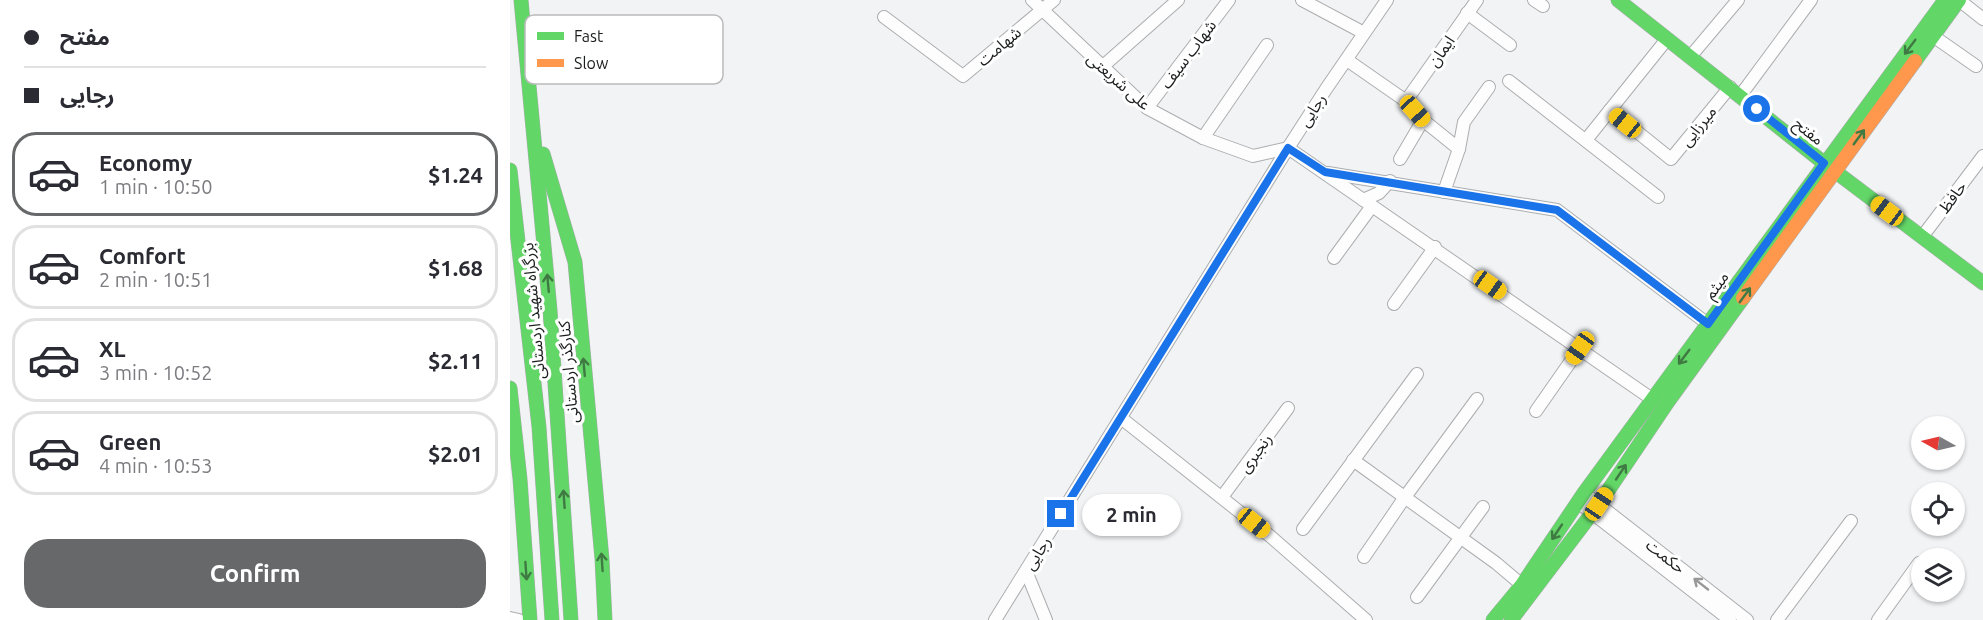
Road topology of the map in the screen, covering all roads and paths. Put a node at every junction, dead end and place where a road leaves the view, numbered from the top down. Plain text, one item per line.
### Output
1 (520, 0) edge
2 (1032, 0) edge
3 (1054, 0) edge
4 (1178, 0) edge
5 (1229, 0) edge
6 (1302, 0) edge
7 (1387, 0) edge
8 (1477, 0) edge
9 (1618, 0) edge
10 (1738, 0) edge
11 (1811, 0) edge
12 (1945, 0) edge
13 (1959, 0) edge
14 (1042, 11) junction
15 (1467, 13) junction
16 (884, 17) dead end
17 (1983, 19) edge
18 (1364, 33) junction
19 (1932, 36) junction
20 (1666, 39) junction
21 (525, 42) edge
22 (1267, 45) dead end
23 (1510, 45) dead end
24 (1690, 57) junction
25 (1347, 60) junction
26 (1976, 66) dead end
27 (1102, 67) junction
28 (1509, 81) dead end
29 (530, 84) edge
30 (1489, 87) dead end
31 (1735, 91) junction
32 (1406, 101) junction
33 (1147, 108) junction
34 (1610, 110) junction
35 (1423, 120) junction
36 (535, 127) junction
37 (1203, 138) junction
38 (1586, 140) junction
39 (1288, 148) junction
40 (1459, 149) junction
41 (1983, 156) edge
42 (1400, 159) dead end
43 (1829, 167) junction
44 (510, 170) edge
45 (1325, 172) junction
46 (1390, 182) junction
47 (1444, 192) junction
48 (1658, 197) dead end
49 (1368, 203) junction
50 (1922, 237) junction
51 (1435, 247) junction
52 (1334, 258) dead end
53 (1983, 283) edge
54 (1394, 304) dead end
55 (1708, 324) junction
56 (1580, 348) junction
57 (1417, 374) dead end
58 (510, 388) edge
59 (1477, 399) dead end
60 (1652, 399) junction
61 (1288, 408) dead end
62 (1536, 411) dead end
63 (1121, 418) junction
64 (512, 430) edge
65 (1353, 460) junction
66 (1222, 497) junction
67 (1405, 497) junction
68 (1581, 497) junction
69 (1483, 507) dead end
70 (1596, 508) junction
71 (1851, 521) dead end
72 (1303, 529) dead end
73 (1461, 537) junction
74 (1364, 557) dead end
75 (1026, 571) junction
76 (1911, 574) edge
77 (1522, 585) junction
78 (1418, 597) dead end
79 (510, 618) edge
80 (519, 620) edge
81 (530, 620) edge
82 (552, 620) edge
83 (571, 620) edge
84 (605, 620) edge
85 (995, 620) edge
86 (1046, 620) edge
87 (1366, 620) edge
88 (1493, 620) edge
89 (1511, 620) edge
90 (1730, 620) edge
91 (1747, 620) edge
92 (1777, 620) edge
93 (1878, 620) edge

1 - 21 main road, بزرگراه شهید اردستانی
2 - 14 street, علی شریعتی
3 - 14 street, شهامت
4 - 27 street
5 - 33 street, شهاب سیف
6 - 18 street
7 - 18 street, رجایی
8 - 15 street, ایمان
9 - 20 main road, مفتح
10 - 24 street
11 - 31 street
12 -> 43 main road, میثم
13 - 17 street
13 - 19 main road, میثم
14 - 16 street, شهامت
14 - 27 street, علی شریعتی
15 - 23 street
15 - 32 street, ایمان
18 - 25 street, رجایی
19 - 26 street
43 -> 19 main road, میثم
20 - 24 main road, مفتح
20 - 34 street
22 - 37 street
24 - 31 main road, مفتح
25 - 32 street
25 - 39 street, رجایی
27 - 33 street, علی شریعتی
28 - 38 street
29 - 36 main road, بزرگراه شهید اردستانی
30 - 40 street
31 - 34 street, میرزایی
31 - 43 main road, مفتح
32 - 35 street
33 - 37 street, علی شریعتی
34 - 38 street
35 - 40 street
35 - 42 street
83 -> 36 main road, بزرگراه شهید اردستانی
84 -> 36 main road, کنارگذر اردستانی
37 - 39 street, علی شریعتی
38 - 48 street
39 - 45 street
39 - 63 street, رجایی
40 - 47 street
41 - 50 street, حافظ
43 - 50 main road, مفتح
43 - 55 main road, میثم
70 -> 43 main road, میثم
44 - 82 main road, بزرگراه شهید اردستانی
45 - 46 street
45 - 49 street
46 - 47 street
46 - 49 street
47 - 55 street
49 - 51 street
49 - 52 street
50 - 53 main road, مفتح
51 - 54 street
51 - 56 street
55 -> 60 main road, میثم
56 - 60 street
56 - 62 street
57 - 65 street
58 - 64 main road
59 - 67 street
60 - 68 main road, میثم
61 - 66 street, رنجبری
63 - 66 street
63 - 75 street, رجایی
64 -> 81 main road
65 - 67 street
65 - 72 street
66 - 87 street
67 - 73 street
67 - 74 street
68 - 70 street, حکمت
68 -> 77 main road, میثم
69 - 73 street
70 - 89 main road, میثم
70 - 90 street, حکمت
91 -> 70 street, حکمت
71 - 92 street
73 - 77 street
73 - 78 street
75 - 85 street, رجایی
75 - 86 street
76 - 93 street
77 - 88 main road, میثم
79 - 80 street

